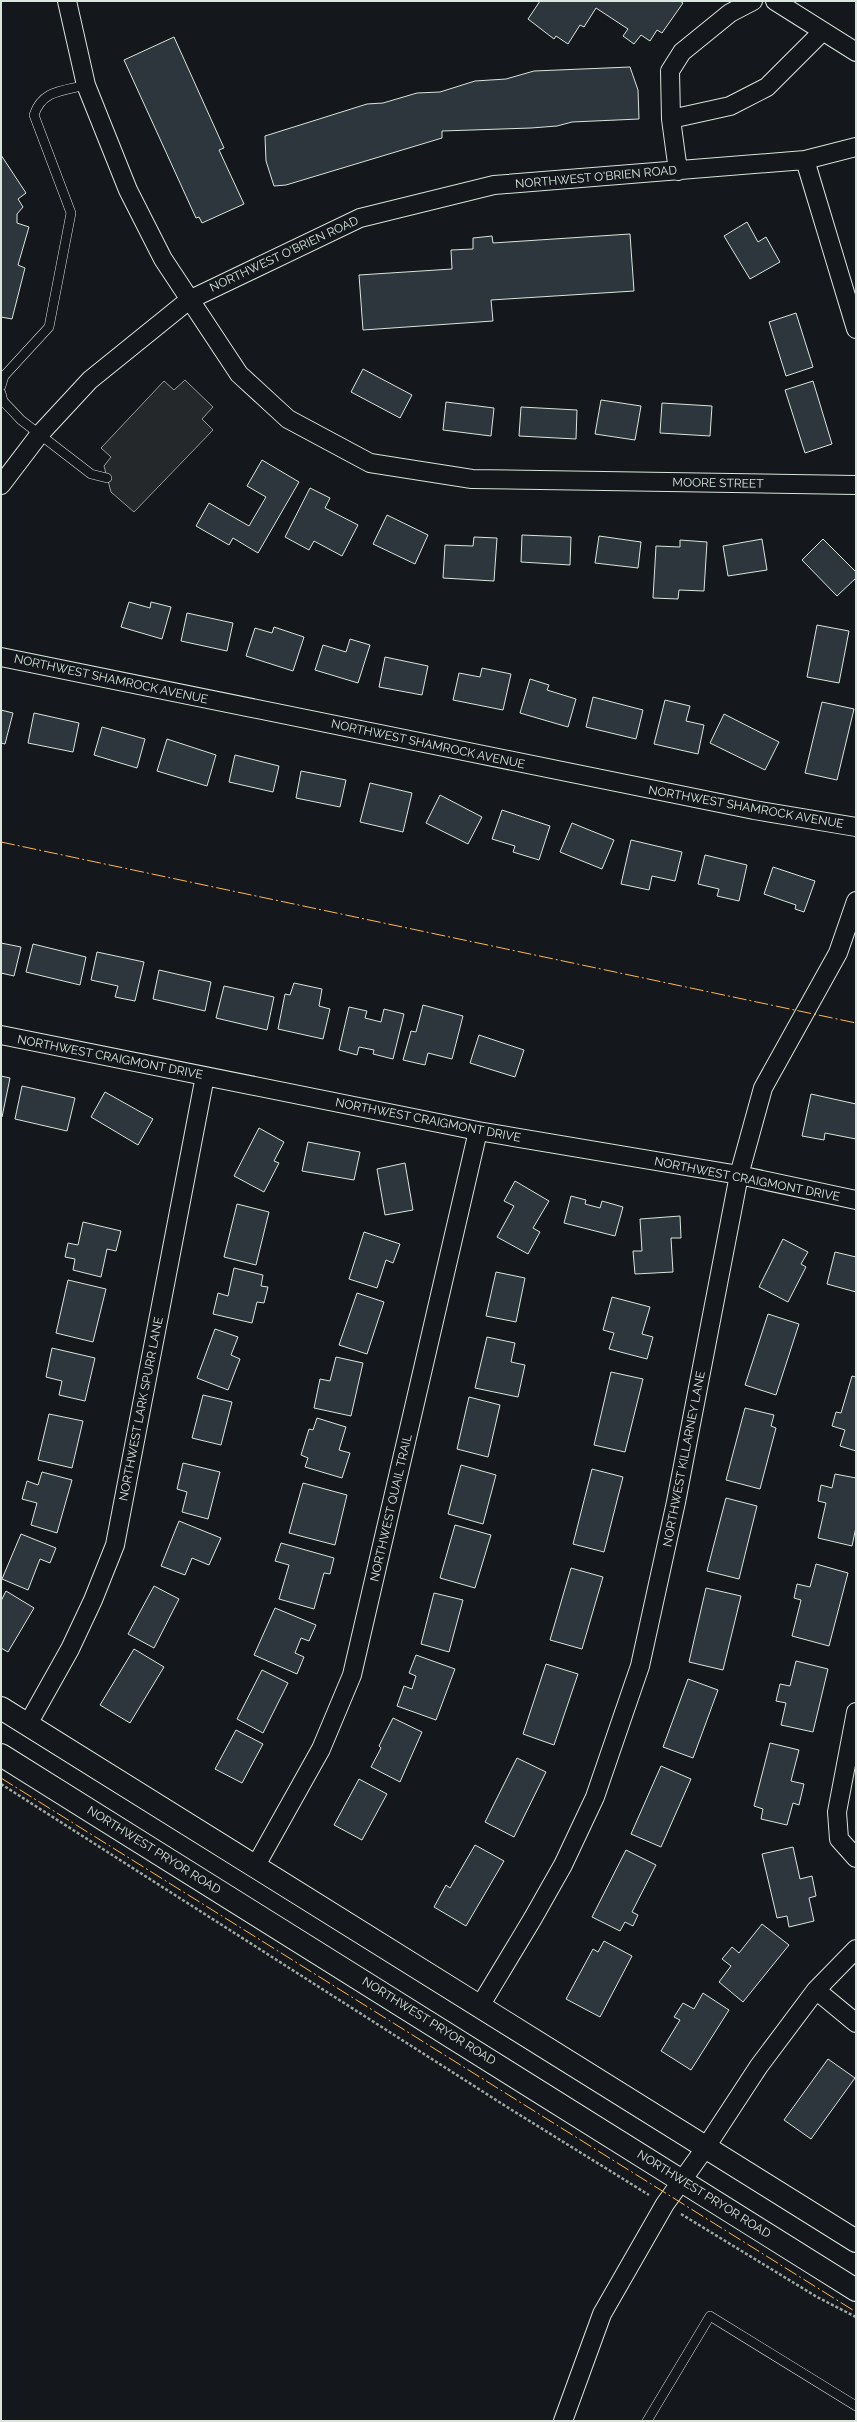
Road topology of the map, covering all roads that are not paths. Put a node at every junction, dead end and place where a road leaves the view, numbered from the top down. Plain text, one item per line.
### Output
1 (67, 1) edge
2 (753, 1) edge
3 (775, 1) edge
4 (823, 30) junction
5 (856, 52) edge
6 (86, 85) junction
7 (671, 119) junction
8 (856, 147) edge
9 (805, 160) junction
10 (678, 170) junction
11 (189, 300) junction
12 (856, 329) edge
13 (1, 386) edge
14 (1, 393) edge
15 (39, 435) junction
16 (107, 478) dead end
17 (1, 485) edge
18 (856, 486) edge
19 (1, 657) edge
20 (856, 826) edge
21 (856, 900) edge
22 (1, 1036) edge
23 (205, 1076) junction
24 (478, 1131) junction
25 (739, 1175) junction
26 (856, 1200) edge
27 (1, 1708) edge
28 (856, 1712) edge
29 (28, 1724) junction
30 (1, 1755) edge
31 (856, 1858) edge
32 (254, 1867) junction
33 (856, 1949) edge
34 (816, 1990) junction
35 (480, 2006) junction
36 (856, 2023) edge
37 (706, 2148) junction
38 (682, 2180) junction
39 (856, 2241) edge
40 (856, 2290) edge
41 (856, 2406) edge
42 (563, 2421) edge
43 (647, 2421) edge

1 - 6 street, MOORE STREET
2 - 7 street
3 - 4 street
4 - 5 street
4 - 7 street
6 - 11 street, MOORE STREET
6 - 13 lane
7 - 10 street
8 - 9 street, NORTHWEST O'BRIEN ROAD
9 - 10 street, NORTHWEST O'BRIEN ROAD
9 - 12 street
10 - 11 street, NORTHWEST O'BRIEN ROAD
11 - 15 street, NORTHWEST O'BRIEN ROAD
11 - 18 street, MOORE STREET
14 - 15 lane
15 - 16 lane
15 - 17 street, NORTHWEST O'BRIEN ROAD
19 - 20 street, NORTHWEST SHAMROCK AVENUE
21 - 25 street, NORTHWEST KILLARNEY LANE
22 - 23 street, NORTHWEST CRAIGMONT DRIVE
23 - 24 street, NORTHWEST CRAIGMONT DRIVE
23 - 29 street, NORTHWEST LARK SPURR LANE
24 - 25 street, NORTHWEST CRAIGMONT DRIVE
24 - 32 street, NORTHWEST QUAIL TRAIL
25 - 26 street, NORTHWEST CRAIGMONT DRIVE
25 - 35 street, NORTHWEST KILLARNEY LANE
27 - 29 main road
28 - 31 street
29 - 32 main road
30 - 38 main road, NORTHWEST PRYOR ROAD
32 - 35 main road
33 - 34 street
34 - 36 street
34 - 37 street
35 - 37 main road
37 - 38 street
37 - 39 main road
38 - 40 main road, NORTHWEST PRYOR ROAD
38 - 42 street
41 - 43 lane

